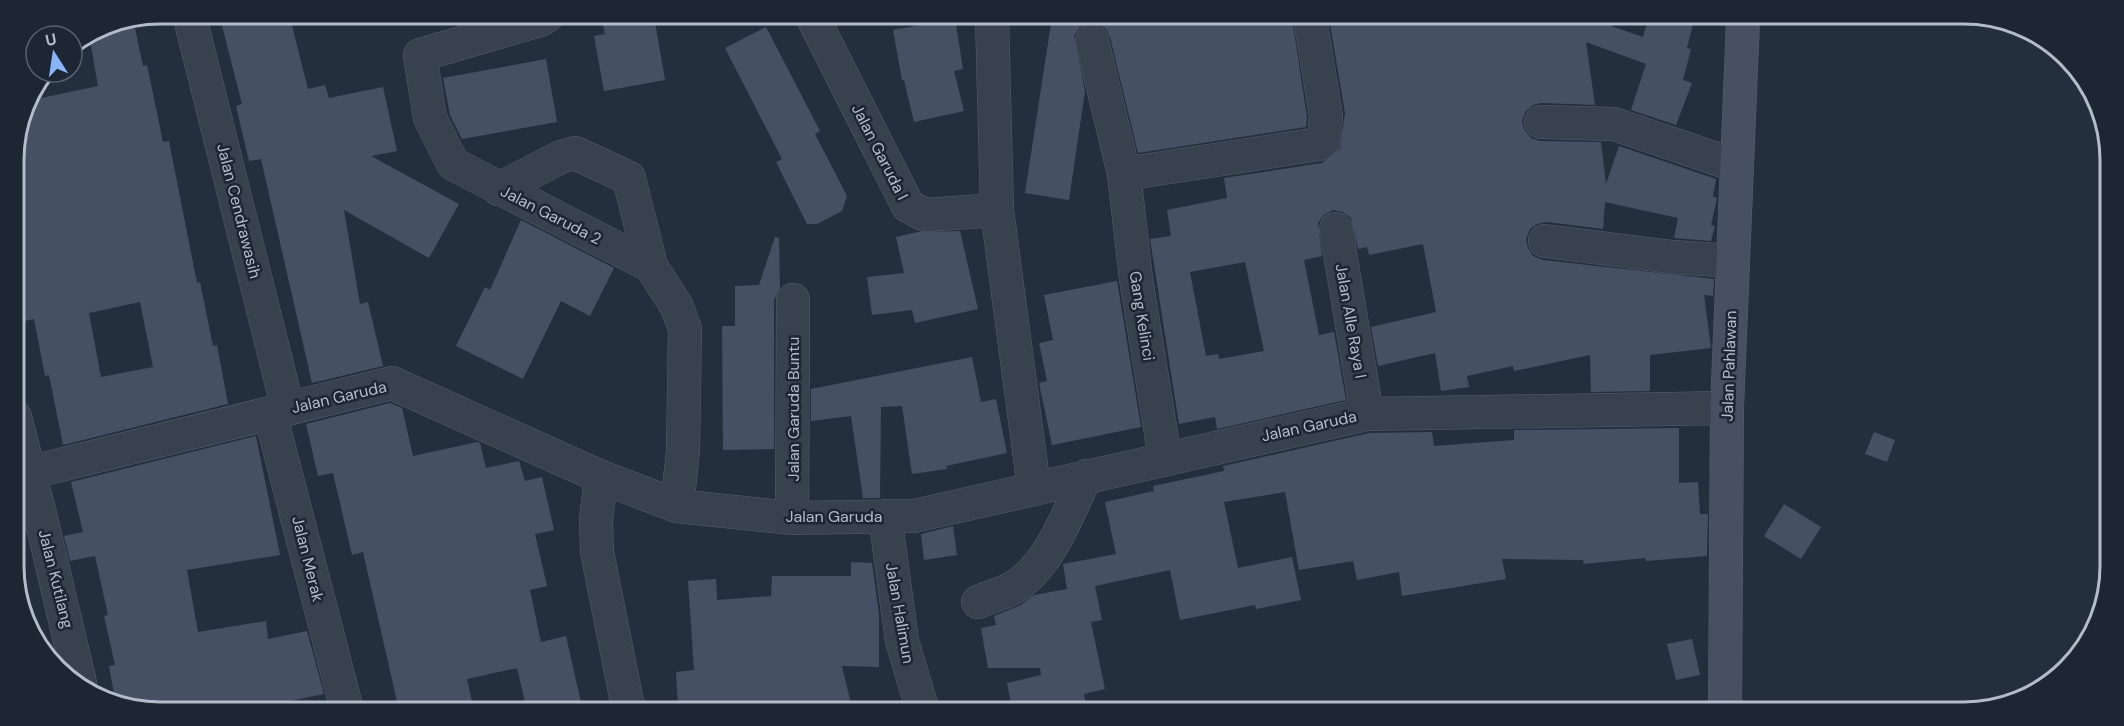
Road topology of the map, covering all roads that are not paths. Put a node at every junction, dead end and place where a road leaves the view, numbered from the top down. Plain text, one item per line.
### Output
1 (191, 24) edge
2 (526, 24) edge
3 (816, 24) edge
4 (992, 24) edge
5 (1311, 24) edge
6 (1743, 24) edge
7 (1092, 41) dead end
8 (1541, 122) dead end
9 (1737, 166) junction
10 (1124, 174) junction
11 (499, 189) junction
12 (997, 210) junction
13 (1336, 229) dead end
14 (1545, 241) dead end
15 (1733, 261) junction
16 (651, 266) junction
17 (793, 300) dead end
18 (1727, 408) junction
19 (279, 411) junction
20 (1368, 414) junction
21 (24, 456) edge
22 (1165, 458) junction
23 (28, 473) junction
24 (1086, 476) junction
25 (601, 477) junction
26 (1034, 488) junction
27 (676, 506) junction
28 (27, 513) edge
29 (885, 516) junction
30 (792, 518) junction
31 (978, 602) dead end
32 (77, 674) edge
33 (345, 702) edge
34 (627, 702) edge
35 (920, 702) edge
36 (1725, 702) edge

1 - 19 street, Jalan Cendrawasih
2 - 11 street, Jalan Garuda 2
3 - 12 street, Jalan Garuda I
4 - 12 street
5 - 10 street
6 - 9 main road, Jalan Pahlawan
7 - 10 street, Gang Kelinci
8 - 9 street
9 - 15 main road, Jalan Pahlawan
10 - 22 street, Gang Kelinci
11 - 16 street, Jalan Garuda 2
11 - 16 street
12 - 26 street
13 - 20 street, Jalan Alle Raya I
14 - 15 street
15 - 18 main road, Jalan Pahlawan
16 - 27 street
17 - 30 street, Jalan Garuda Buntu
18 - 20 street, Jalan Garuda
18 - 36 main road, Jalan Pahlawan
19 - 23 street, Jalan Garuda
19 - 25 street, Jalan Garuda
19 - 33 street, Jalan Merak
20 - 22 street, Jalan Garuda
21 - 23 street
22 - 24 street, Jalan Garuda
23 - 28 street
24 - 26 street, Jalan Garuda
24 - 31 street
25 - 27 street, Jalan Garuda
25 - 34 street
26 - 29 street, Jalan Garuda
27 - 30 street, Jalan Garuda
28 - 32 street, Jalan Kutilang
29 - 30 street, Jalan Garuda
29 - 35 street, Jalan Halimun

